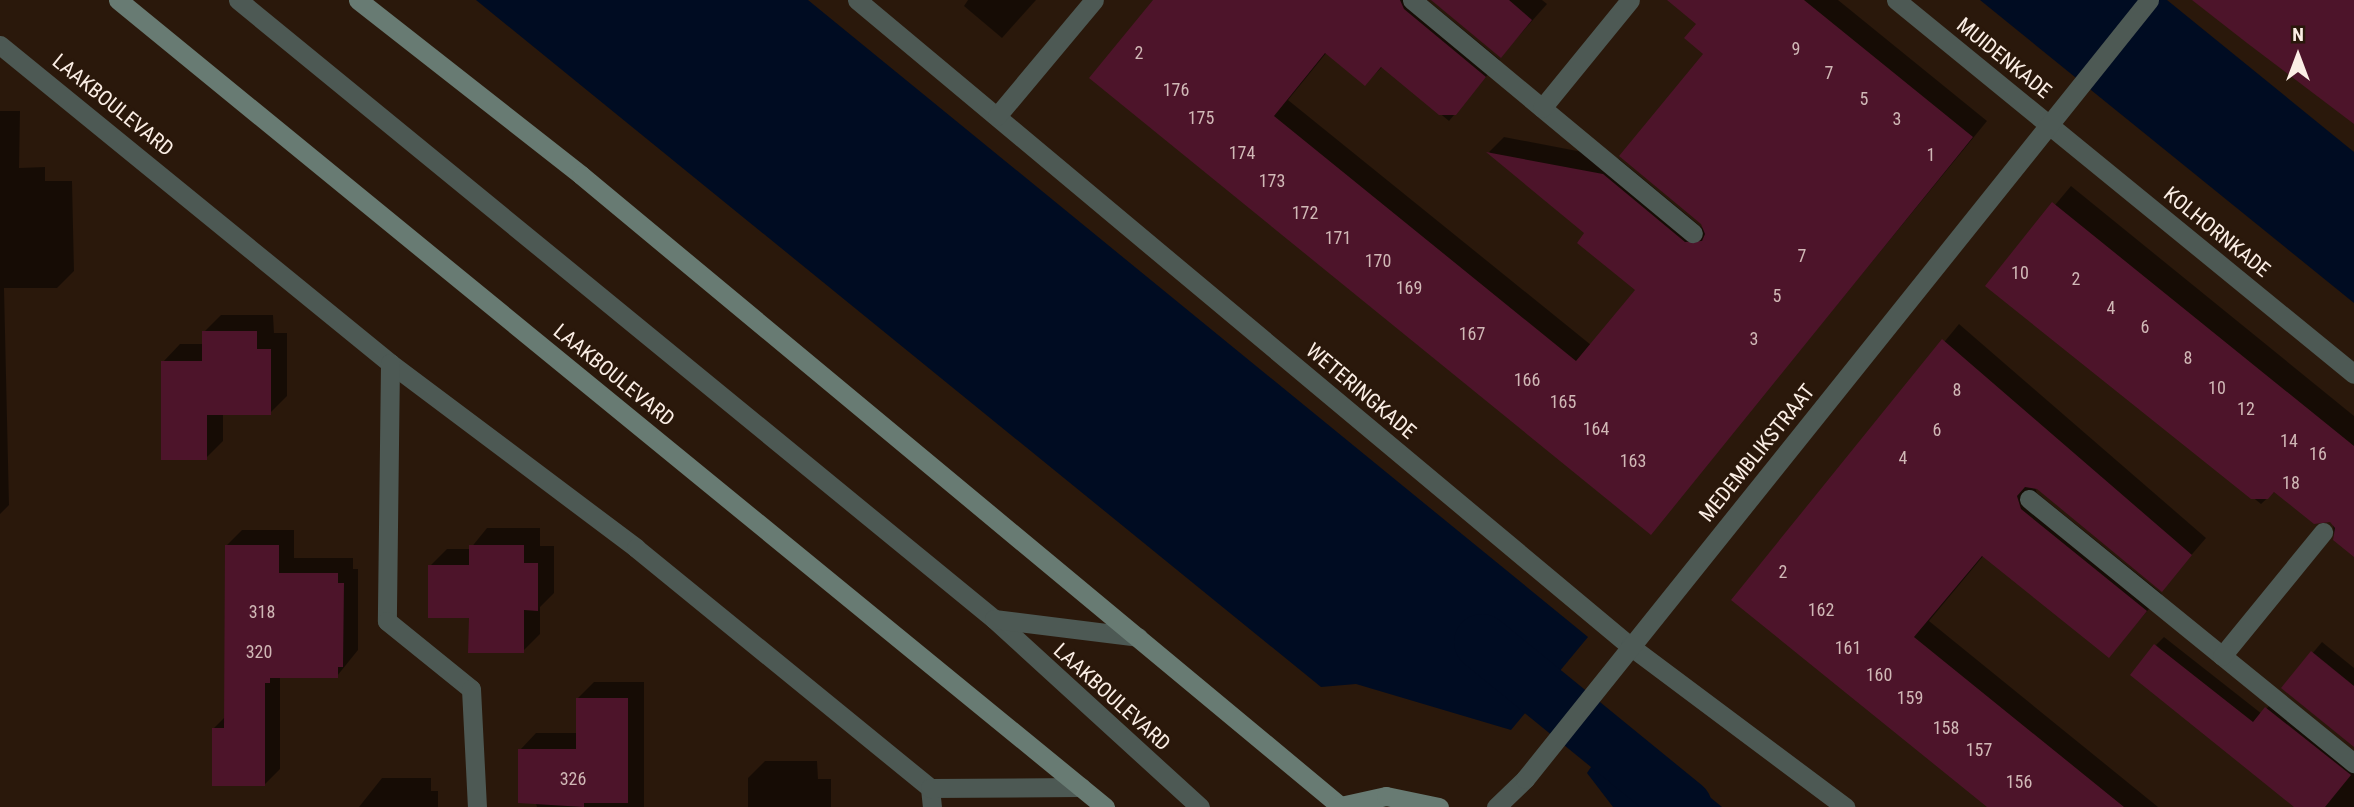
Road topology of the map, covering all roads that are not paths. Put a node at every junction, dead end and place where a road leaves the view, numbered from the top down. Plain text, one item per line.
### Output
1 (118, 0) edge
2 (238, 0) edge
3 (358, 0) edge
4 (857, 0) edge
5 (1094, 0) edge
6 (1412, 0) edge
7 (1630, 0) edge
8 (1896, 0) edge
9 (2149, 0) edge
10 (0, 45) edge
11 (1542, 108) junction
12 (997, 116) junction
13 (2051, 126) junction
14 (1693, 233) dead end
15 (390, 363) junction
16 (2354, 374) edge
17 (2029, 499) dead end
18 (2323, 532) dead end
19 (994, 620) junction
20 (1138, 637) junction
21 (1630, 646) junction
22 (2222, 656) junction
23 (2354, 763) edge
24 (1081, 787) junction
25 (931, 797) edge
26 (1337, 806) edge
27 (477, 807) edge
28 (1105, 807) edge
29 (1200, 807) edge
30 (1439, 807) edge
31 (1496, 807) edge
32 (1845, 807) edge

1 - 24 main road, LAAKBOULEVARD
2 - 19 street, LAAKBOULEVARD
3 - 20 main road
4 - 12 street, WETERINGKADE
5 - 12 street
6 - 11 street
7 - 11 street
8 - 13 street, MUIDENKADE
9 - 13 street, MEDEMBLIKSTRAAT
10 - 15 street, LAAKBOULEVARD
11 - 14 street
12 - 21 street, WETERINGKADE
13 - 16 street, KOLHORNKADE
13 - 21 street, MEDEMBLIKSTRAAT
15 - 25 street, LAAKBOULEVARD
15 - 27 street
17 - 22 street
18 - 22 street
19 - 20 street, LAAKBOULEVARD
19 - 29 street, LAAKBOULEVARD
20 - 26 main road
21 - 31 street, MEDEMBLIKSTRAAT
21 - 32 street, WETERINGKADE
22 - 23 street
24 - 25 street, LAAKBOULEVARD
24 - 28 main road, LAAKBOULEVARD
26 - 30 main road

